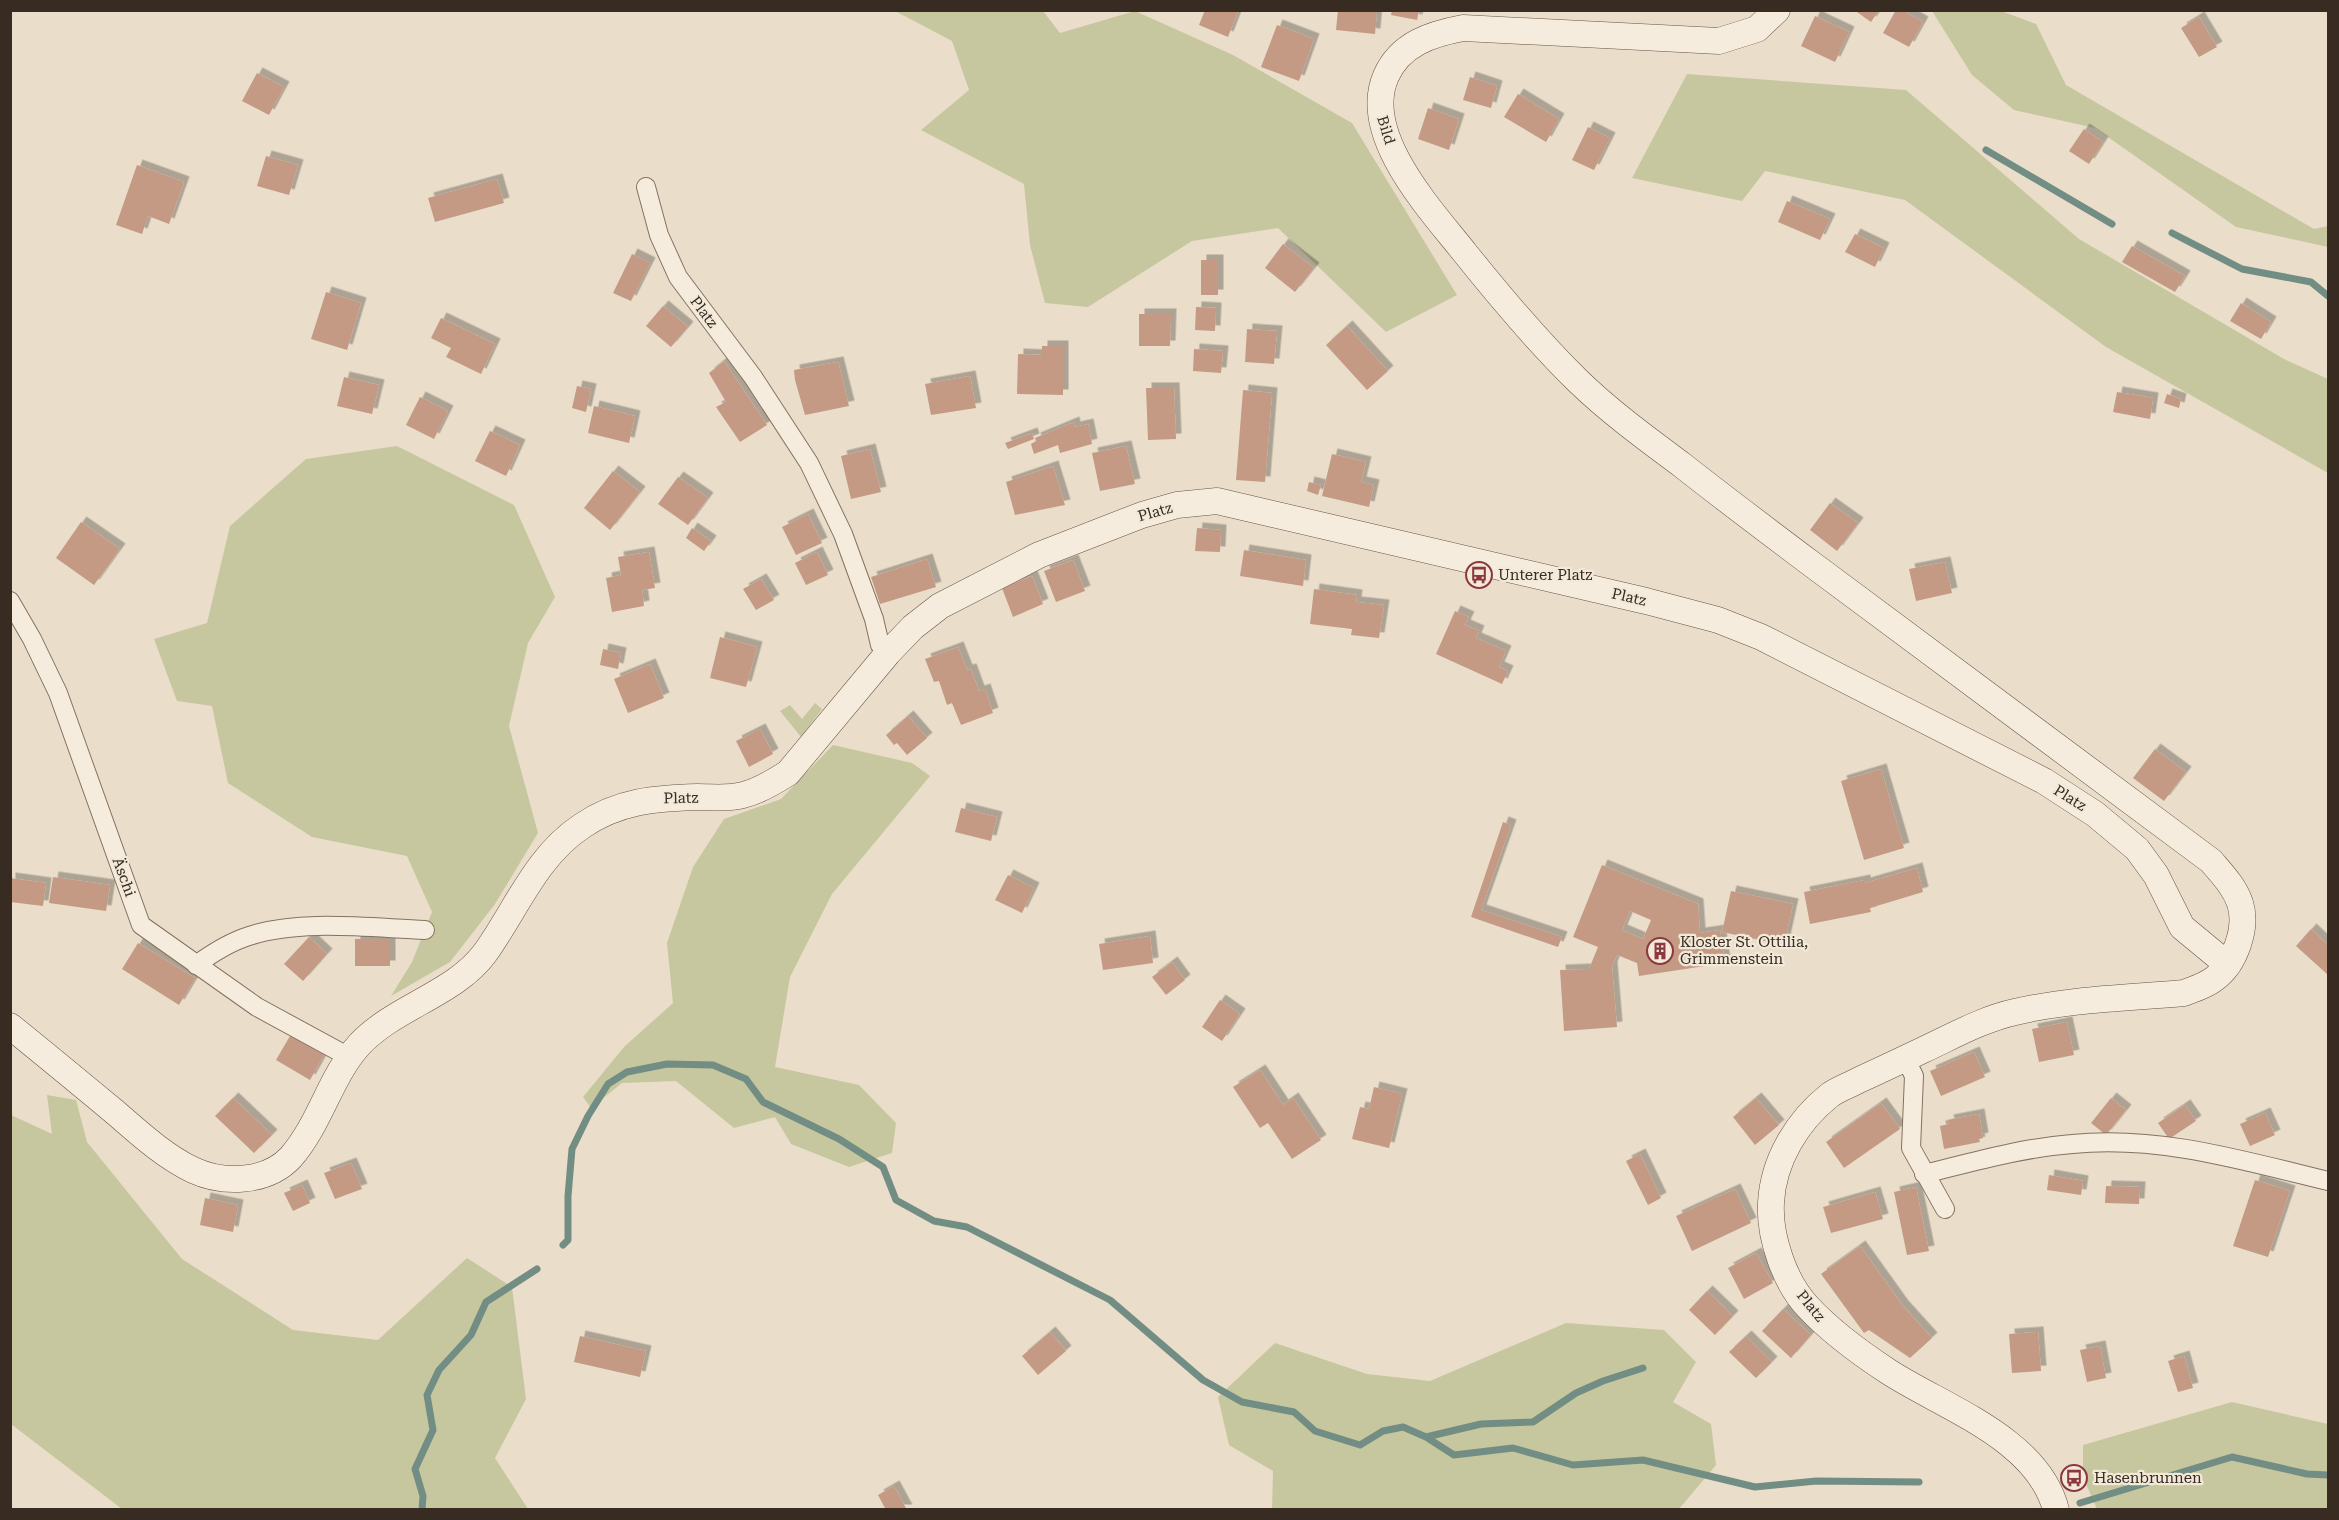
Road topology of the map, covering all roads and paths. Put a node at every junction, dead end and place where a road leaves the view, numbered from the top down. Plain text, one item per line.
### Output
1 (1777, 10) edge
2 (646, 187) dead end
3 (1642, 435) joint
4 (10, 601) edge
5 (888, 653) junction
6 (425, 930) dead end
7 (196, 965) junction
8 (2228, 965) junction
9 (10, 1026) edge
10 (349, 1057) junction
11 (1905, 1058) junction
12 (1924, 1174) junction
13 (2328, 1180) edge
14 (1945, 1209) dead end
15 (2056, 1509) edge

1 - 3 street, Bild
2 - 5 street, Platz
3 - 8 street, Platz
4 - 7 street, Äschi
5 - 8 street, Platz
5 - 10 street, Platz
6 - 7 street
7 - 10 street, Äschi
8 - 11 street, Platz
9 - 10 street
11 - 12 street
11 - 15 street, Platz
12 - 13 street
12 - 14 street

